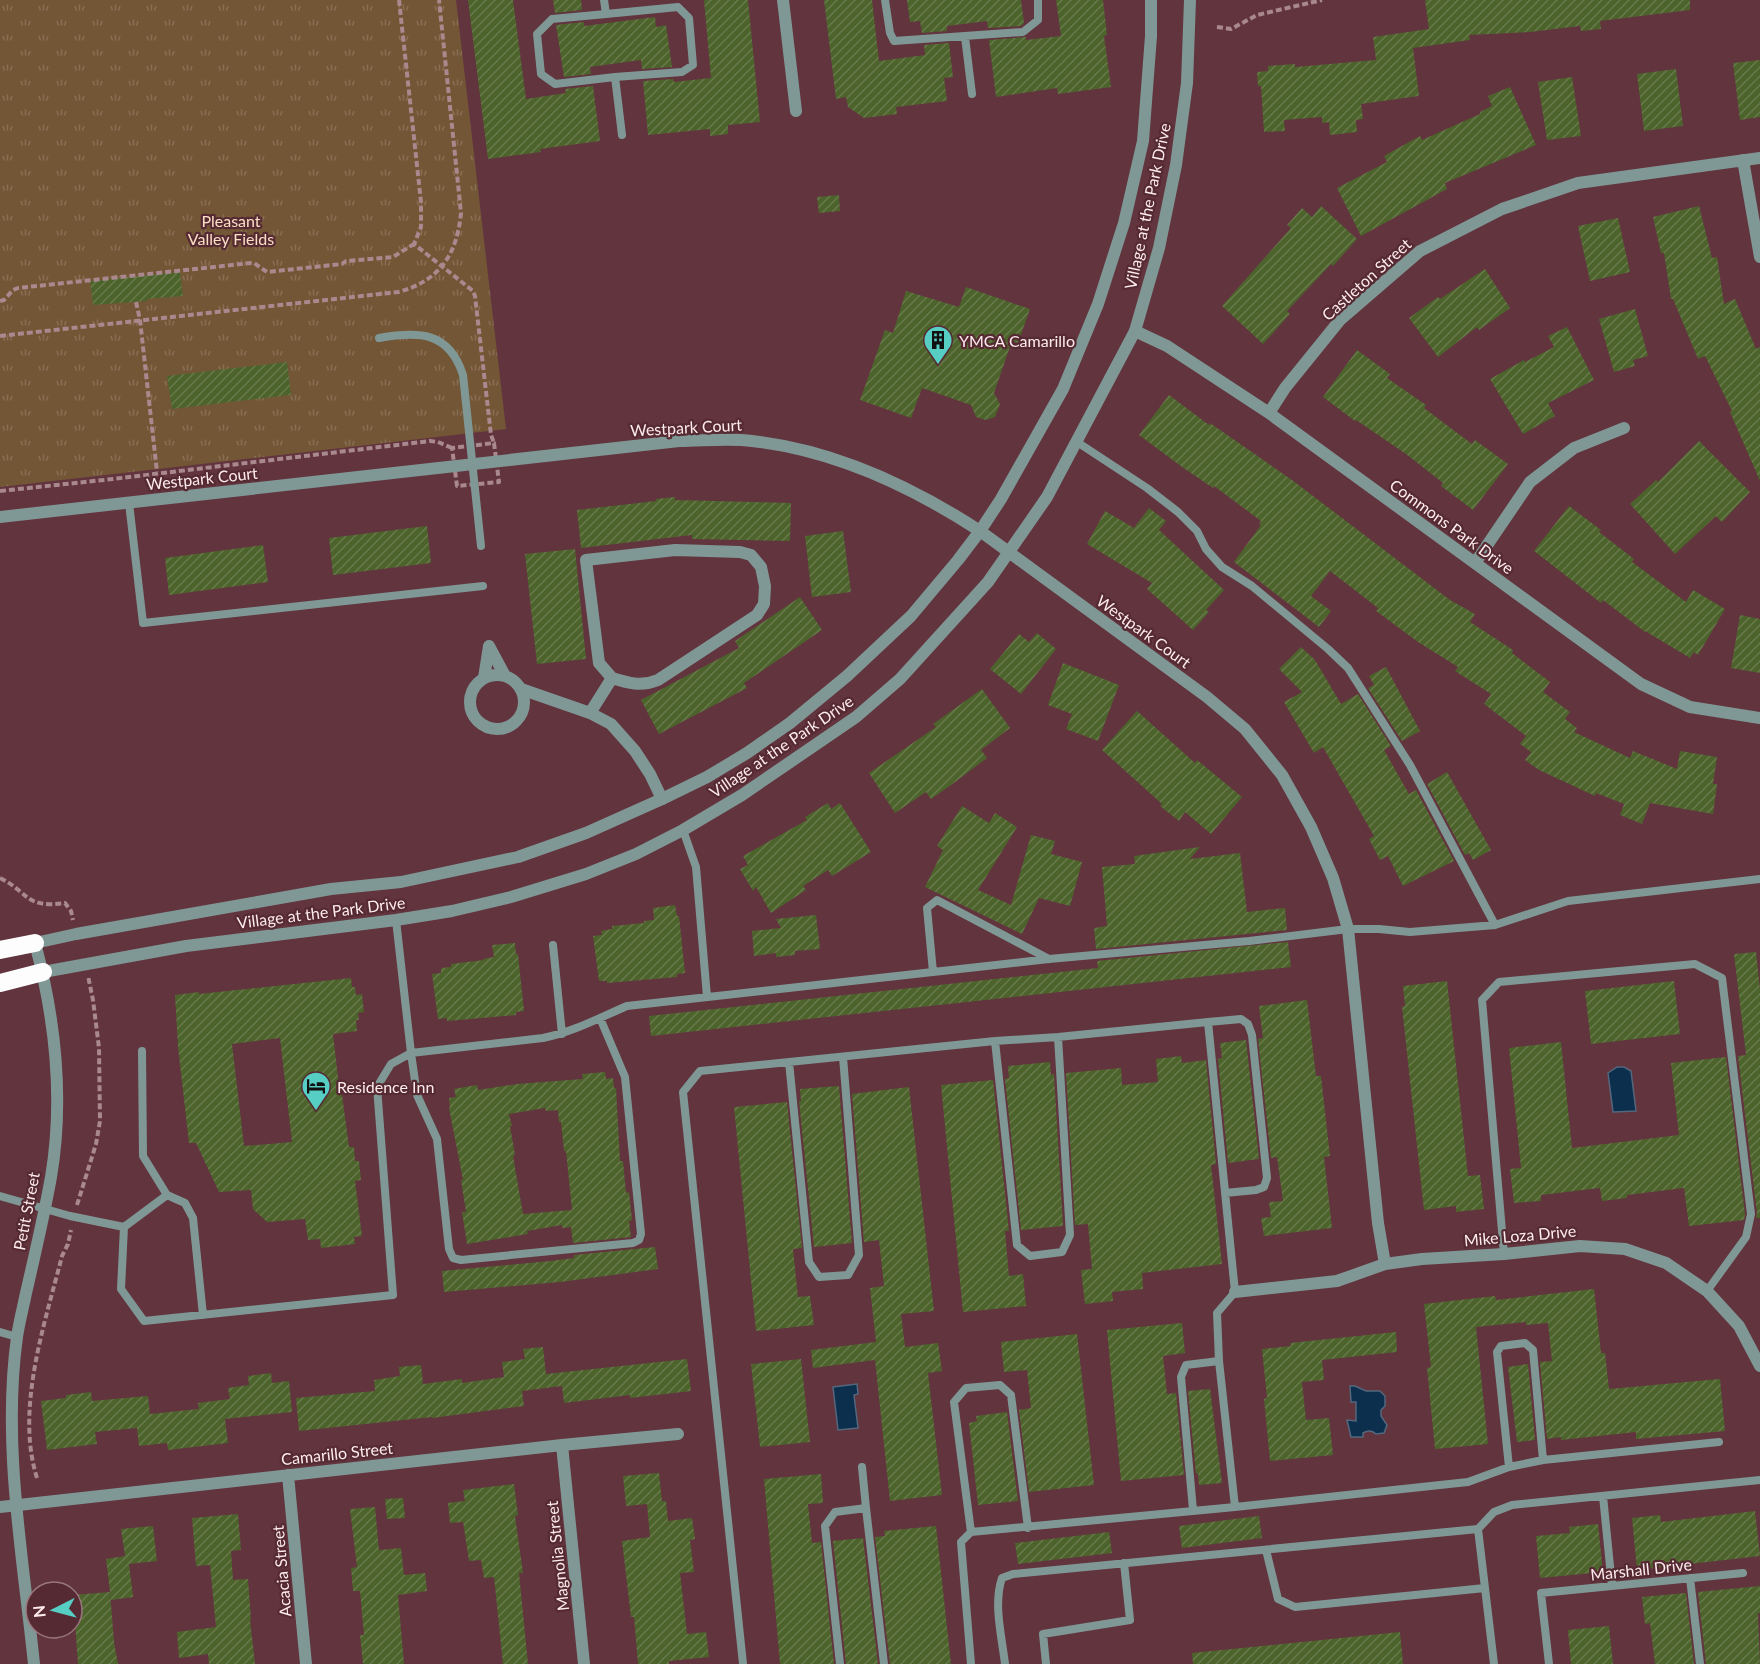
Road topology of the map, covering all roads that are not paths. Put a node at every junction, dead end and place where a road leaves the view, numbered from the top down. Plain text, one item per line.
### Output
1 (604, 0) edge
2 (783, 0) edge
3 (885, 0) edge
4 (1038, 0) edge
5 (1151, 0) edge
6 (1190, 0) edge
7 (606, 14) junction
8 (965, 37) junction
9 (615, 76) junction
10 (972, 94) dead end
11 (796, 111) dead end
12 (622, 135) dead end
13 (1760, 158) edge
14 (1743, 160) junction
15 (1760, 257) edge
16 (1136, 331) junction
17 (379, 338) dead end
18 (1269, 413) junction
19 (1624, 428) dead end
20 (1077, 442) junction
21 (473, 465) junction
22 (129, 503) junction
23 (0, 517) edge
24 (980, 531) junction
25 (481, 546) dead end
26 (1009, 553) junction
27 (1475, 563) junction
28 (483, 586) dead end
29 (505, 676) junction
30 (484, 678) junction
31 (612, 678) junction
32 (521, 689) junction
33 (553, 700) junction
34 (523, 711) junction
35 (590, 713) junction
36 (1760, 718) edge
37 (662, 800) junction
38 (683, 830) junction
39 (1760, 879) edge
40 (396, 920) junction
41 (1495, 925) junction
42 (1348, 929) junction
43 (35, 943) junction
44 (553, 945) dead end
45 (0, 950) edge
46 (1049, 959) junction
47 (43, 972) junction
48 (933, 972) junction
49 (0, 983) edge
50 (707, 997) junction
51 (600, 1018) junction
52 (1208, 1022) junction
53 (562, 1034) junction
54 (1058, 1037) junction
55 (995, 1041) junction
56 (142, 1051) dead end
57 (411, 1053) junction
58 (843, 1057) junction
59 (789, 1062) junction
60 (1225, 1193) junction
61 (167, 1195) junction
62 (0, 1196) edge
63 (44, 1209) junction
64 (124, 1227) junction
65 (1504, 1254) junction
66 (1385, 1264) junction
67 (1707, 1290) junction
68 (1235, 1292) junction
69 (203, 1315) junction
70 (0, 1332) edge
71 (17, 1337) junction
72 (1219, 1361) junction
73 (1760, 1366) edge
74 (678, 1434) dead end
75 (1719, 1442) dead end
76 (562, 1445) junction
77 (1543, 1460) junction
78 (862, 1467) dead end
79 (1509, 1467) junction
80 (288, 1475) junction
81 (1760, 1480) edge
82 (1603, 1496) junction
83 (17, 1505) junction
84 (0, 1507) edge
85 (1235, 1507) junction
86 (866, 1508) junction
87 (1193, 1510) junction
88 (1028, 1528) junction
89 (1478, 1529) junction
90 (971, 1532) junction
91 (1266, 1550) junction
92 (1124, 1563) junction
93 (1743, 1573) dead end
94 (1690, 1578) junction
95 (1612, 1586) junction
96 (1485, 1588) junction
97 (34, 1664) edge
98 (306, 1664) edge
99 (584, 1664) edge
100 (743, 1664) edge
101 (840, 1664) edge
102 (884, 1664) edge
103 (971, 1664) edge
104 (1005, 1664) edge
105 (1046, 1664) edge
106 (1494, 1664) edge
107 (1549, 1664) edge
108 (1700, 1664) edge

1 - 7 lane
2 - 11 street
3 - 8 lane
4 - 8 lane
5 - 24 street, Village at the Park Drive
6 - 16 street, Village at the Park Drive
7 - 9 lane
7 - 9 lane
8 - 10 lane
9 - 12 lane
13 - 14 street, Castleton Street
14 - 15 street
14 - 18 street, Castleton Street
16 - 18 street, Commons Park Drive
16 - 20 street, Village at the Park Drive
17 - 21 lane
18 - 27 street, Commons Park Drive
19 - 27 street
20 - 26 street, Village at the Park Drive
20 - 41 lane
21 - 22 street, Westpark Court
21 - 24 street, Westpark Court
21 - 25 lane
22 - 23 street, Westpark Court
22 - 28 lane
24 - 26 street, Westpark Court
24 - 37 street, Village at the Park Drive
26 - 38 street, Village at the Park Drive
26 - 42 street, Westpark Court
27 - 36 street, Commons Park Drive
29 - 30 street
29 - 30 street
29 - 32 street
30 - 34 street
31 - 31 street
31 - 35 street
32 - 33 street
32 - 34 street
33 - 34 street
33 - 35 street
35 - 37 street
37 - 43 street, Village at the Park Drive
38 - 40 street, Village at the Park Drive
38 - 50 lane
39 - 41 lane
40 - 47 street, Village at the Park Drive
40 - 57 lane
41 - 42 lane
42 - 46 lane
42 - 66 street, Westpark Court
43 - 45 highway
43 - 47 street, Petit Street
44 - 53 lane
46 - 48 lane
46 - 48 lane
47 - 49 highway
47 - 63 street, Petit Street
48 - 50 lane
50 - 51 lane
51 - 53 lane
51 - 57 lane
52 - 54 lane
52 - 60 lane
52 - 60 lane
53 - 57 lane
54 - 55 lane
54 - 55 lane
55 - 58 lane
56 - 61 lane
57 - 69 lane
58 - 59 lane
58 - 59 lane
59 - 100 lane
60 - 68 lane
61 - 64 lane
61 - 69 lane
62 - 63 lane
63 - 64 lane
63 - 71 street, Petit Street
64 - 69 lane
65 - 66 street, Mike Loza Drive
65 - 67 street, Mike Loza Drive
65 - 67 lane
66 - 68 street, Mike Loza Drive
67 - 73 street, Mike Loza Drive
68 - 72 lane
70 - 71 lane
71 - 83 street, Petit Street
72 - 85 lane
72 - 87 lane
74 - 76 street, Camarillo Street
75 - 77 lane
76 - 80 street, Camarillo Street
76 - 99 street, Magnolia Street
77 - 79 lane
77 - 79 lane
78 - 86 lane
79 - 85 lane
80 - 83 street, Camarillo Street
80 - 98 street, Acacia Street
81 - 82 lane
82 - 89 lane
82 - 95 lane
83 - 84 street, Camarillo Street
83 - 97 street, Petit Street
85 - 87 lane
86 - 101 lane
86 - 102 lane
87 - 88 lane
88 - 90 lane
88 - 90 lane
89 - 91 lane
89 - 96 lane
90 - 103 lane
91 - 92 lane
91 - 96 lane
92 - 104 lane
92 - 105 lane
93 - 94 lane, Marshall Drive
94 - 95 lane, Marshall Drive
94 - 108 lane
95 - 107 lane, Marshall Drive
96 - 106 lane

